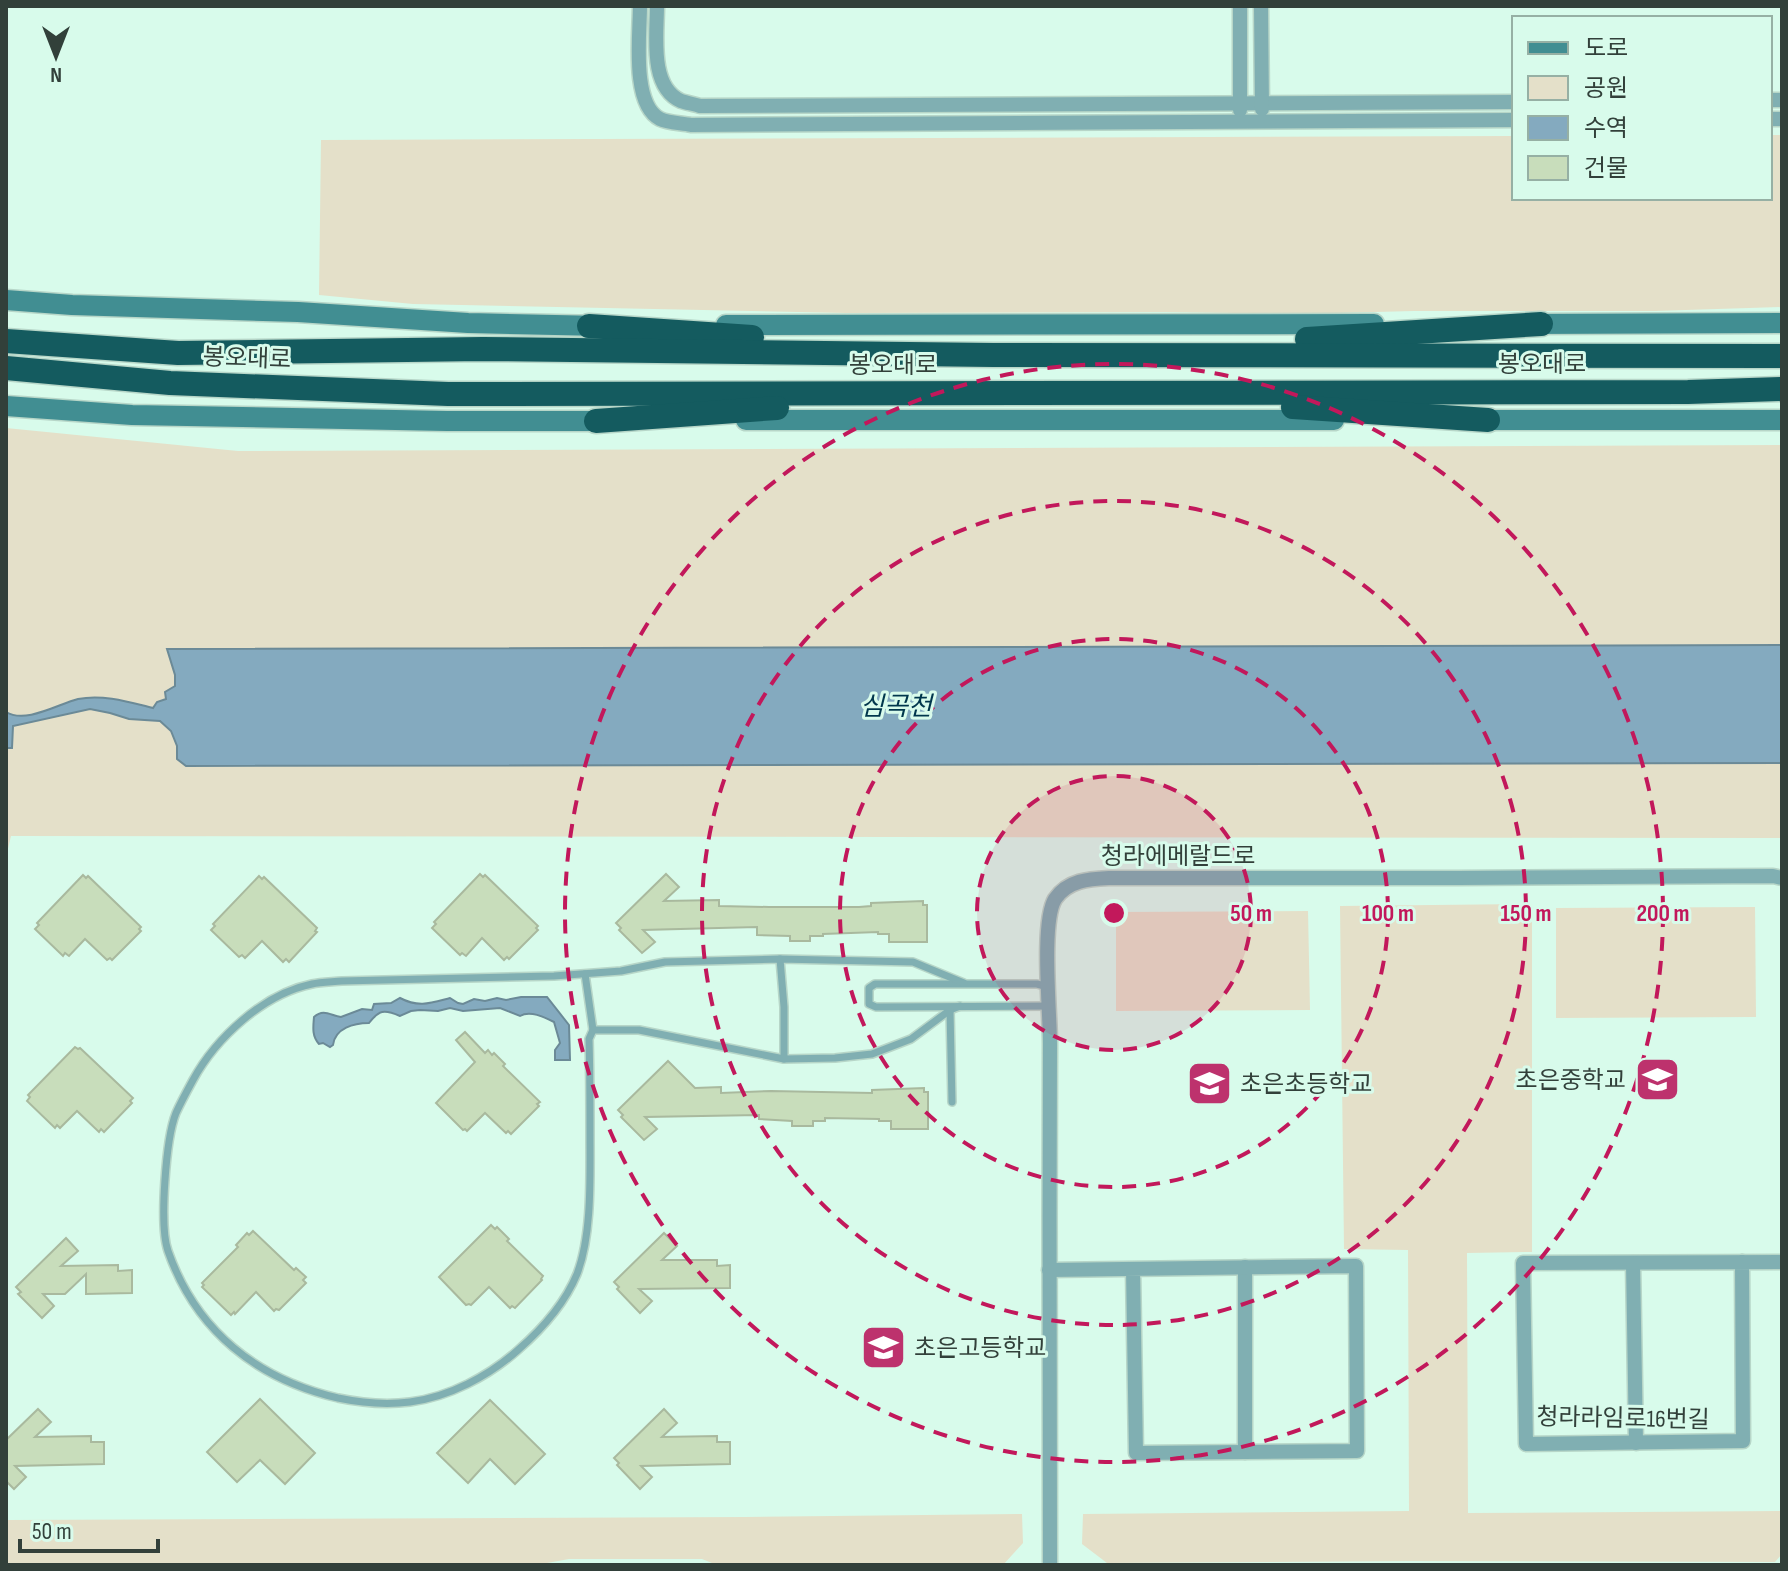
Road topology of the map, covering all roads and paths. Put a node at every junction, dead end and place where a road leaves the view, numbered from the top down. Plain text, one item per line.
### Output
1 (640, 6) edge
2 (657, 6) edge
3 (1240, 6) edge
4 (1261, 6) edge
5 (1512, 102) edge
6 (1240, 103) junction
7 (1262, 103) junction
8 (1512, 120) edge
9 (1240, 122) junction
10 (1262, 122) junction
11 (6, 300) edge
12 (1782, 323) edge
13 (1541, 324) junction
14 (589, 326) junction
15 (6, 341) edge
16 (1083, 354) junction
17 (993, 355) junction
18 (1782, 356) edge
19 (6, 368) edge
20 (1782, 389) edge
21 (992, 393) junction
22 (1080, 393) junction
23 (6, 406) edge
24 (1488, 420) junction
25 (1782, 420) edge
26 (596, 421) junction
27 (1782, 878) edge
28 (780, 959) junction
29 (585, 974) junction
30 (964, 983) junction
31 (1048, 987) junction
32 (960, 1006) junction
33 (1050, 1006) junction
34 (950, 1010) junction
35 (593, 1030) junction
36 (784, 1059) junction
37 (952, 1102) dead end
38 (1742, 1262) junction
39 (1782, 1262) edge
40 (1633, 1263) junction
41 (1245, 1267) junction
42 (1133, 1269) junction
43 (1049, 1270) junction
44 (1636, 1443) junction
45 (1245, 1452) junction
46 (1050, 1565) edge

1 - 9 street
2 - 6 street
3 - 6 street
4 - 7 street
5 - 7 street
6 - 7 street
6 - 9 street
7 - 10 street
8 - 10 street
9 - 10 street
11 - 14 main road, 봉오대로
12 - 13 main road, 봉오대로
13 - 14 main road, 봉오대로
13 - 16 highway
14 - 17 highway
15 - 17 highway, 봉오대로
16 - 17 highway, 봉오대로
16 - 18 highway, 봉오대로
19 - 21 highway, 봉오대로
20 - 22 highway, 봉오대로
21 - 22 highway, 봉오대로
21 - 26 highway
22 - 24 highway
23 - 26 main road
24 - 25 main road
24 - 26 main road
27 - 31 street, 청라에메랄드로
28 - 29 lane
28 - 30 lane
28 - 36 lane
29 - 35 lane
29 - 35 lane
30 - 31 lane
30 - 32 lane
31 - 33 street, 청라에메랄드로
32 - 33 lane
32 - 34 lane
33 - 43 street, 청라에메랄드로
34 - 36 lane
34 - 37 lane
35 - 36 lane
38 - 39 street, 청라라임로16번길
38 - 40 street, 청라라임로16번길
38 - 44 street, 청라라임로16번길
40 - 44 street
40 - 44 street, 청라라임로16번길
41 - 42 street
41 - 45 street
41 - 45 street
42 - 43 street
42 - 45 street
43 - 46 street, 청라에메랄드로

